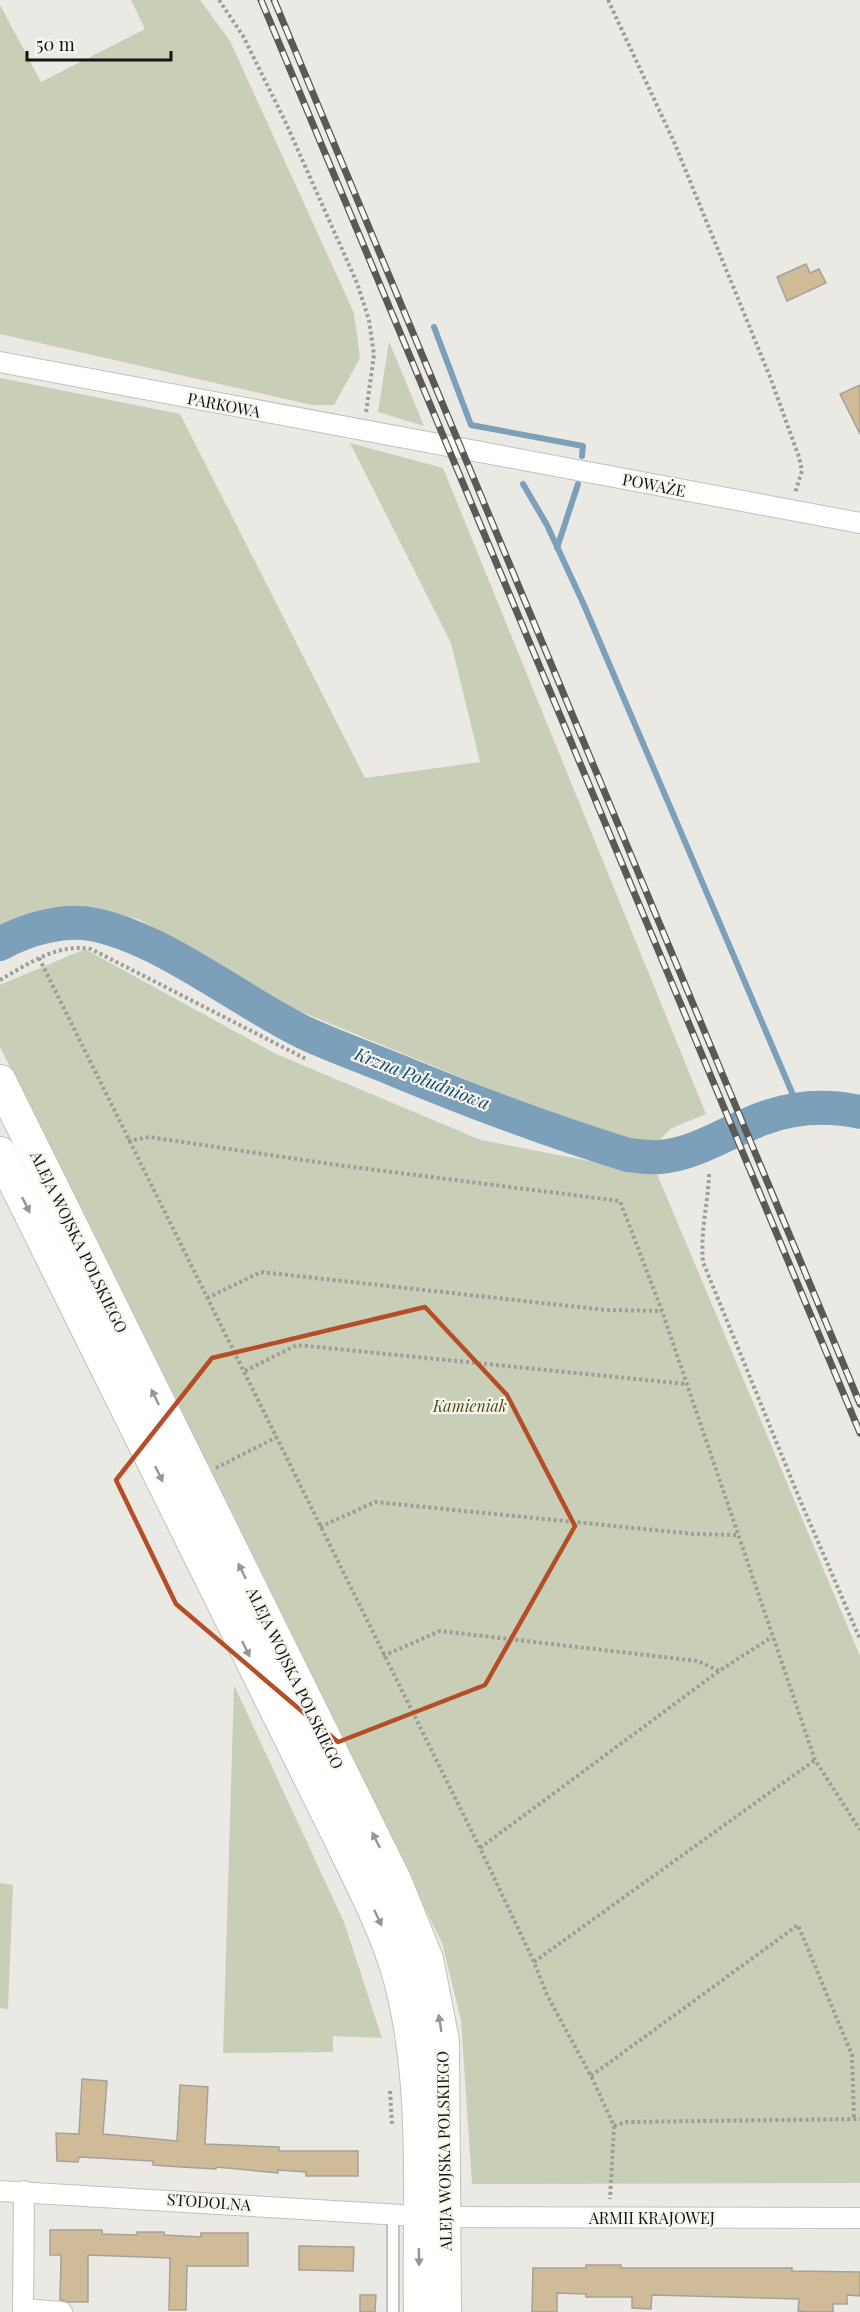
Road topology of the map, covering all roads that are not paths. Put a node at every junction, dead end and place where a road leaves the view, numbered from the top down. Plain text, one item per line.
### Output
1 (0, 363) edge
2 (448, 448) joint
3 (860, 522) edge
4 (0, 1082) edge
5 (0, 1153) edge
6 (0, 2191) edge
7 (24, 2191) junction
8 (419, 2216) junction
9 (860, 2218) edge
10 (23, 2311) edge
11 (62, 2312) edge
12 (393, 2312) edge
13 (420, 2312) edge
14 (445, 2312) edge

1 - 2 street, PARKOWA
2 - 3 street, POWAŻE
8 -> 4 main road, ALEJA WOJSKA POLSKIEGO
5 -> 8 main road, ALEJA WOJSKA POLSKIEGO
6 - 7 street, STODOLNA
7 - 8 street, STODOLNA
7 - 10 street
8 - 9 street, ARMII KRAJOWEJ
8 - 12 lane
8 -> 13 main road, ALEJA WOJSKA POLSKIEGO
8 - 14 main road, ALEJA WOJSKA POLSKIEGO
10 - 11 street

